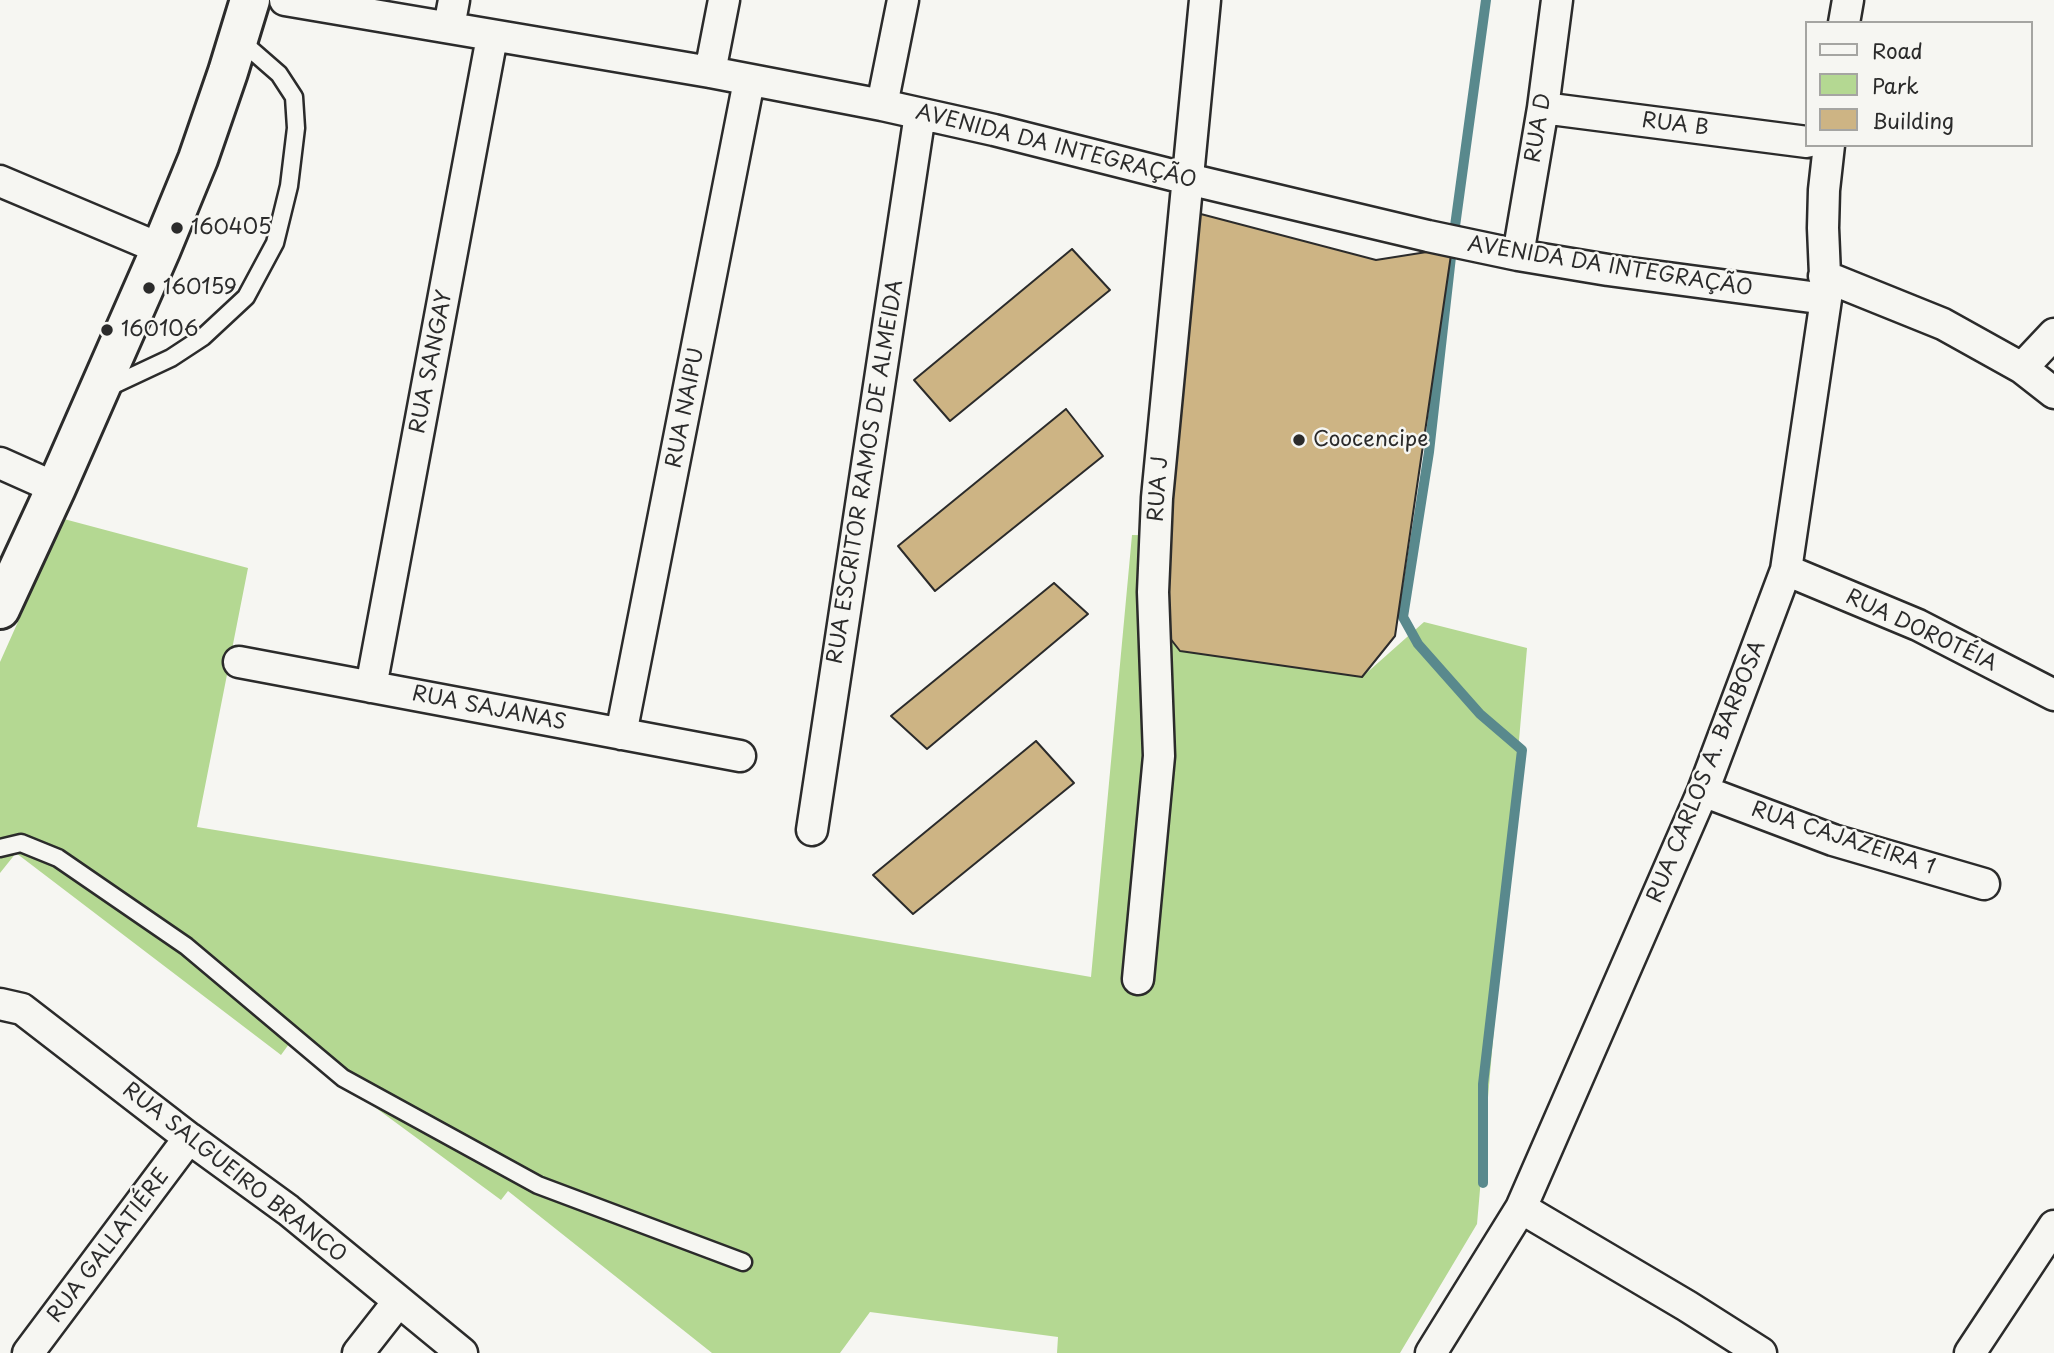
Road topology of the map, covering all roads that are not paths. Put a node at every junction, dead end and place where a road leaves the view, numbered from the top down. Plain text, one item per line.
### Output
1 (250, 0) edge
2 (285, 0) edge
3 (724, 0) edge
4 (903, 0) edge
5 (1205, 0) edge
6 (1556, 0) edge
7 (452, 13) edge
8 (492, 37) junction
9 (238, 39) junction
10 (709, 72) junction
11 (749, 81) junction
12 (882, 105) junction
13 (1543, 108) junction
14 (920, 114) junction
15 (1806, 142) edge
16 (1829, 147) edge
17 (1188, 179) junction
18 (0, 181) edge
19 (161, 250) junction
20 (1518, 255) junction
21 (1825, 288) junction
22 (2054, 334) edge
23 (2022, 368) junction
24 (98, 392) junction
25 (2054, 393) edge
26 (0, 463) edge
27 (56, 488) junction
28 (1786, 570) junction
29 (0, 609) edge
30 (239, 662) dead end
31 (371, 687) junction
32 (2054, 695) edge
33 (621, 734) junction
34 (740, 756) dead end
35 (1703, 791) junction
36 (812, 830) dead end
37 (0, 849) edge
38 (1984, 884) dead end
39 (1138, 979) dead end
40 (0, 1004) edge
41 (190, 1138) junction
42 (1521, 1208) junction
43 (2054, 1226) edge
44 (743, 1262) dead end
45 (398, 1302) junction
46 (28, 1353) edge
47 (358, 1353) edge
48 (462, 1353) edge
49 (1431, 1353) edge
50 (1761, 1353) edge
51 (1970, 1353) edge

1 - 9 main road
2 - 7 street, AVENIDA DA INTEGRAÇÃO
3 - 10 street
4 - 12 street
5 - 17 street, RUA J
6 - 13 street, RUA D
7 - 8 street, AVENIDA DA INTEGRAÇÃO
8 - 10 street, AVENIDA DA INTEGRAÇÃO
8 - 31 street, RUA SANGAY
9 - 19 main road
9 - 24 lane
10 - 11 street, AVENIDA DA INTEGRAÇÃO
11 - 12 street, AVENIDA DA INTEGRAÇÃO
11 - 33 street, RUA NAIPU
12 - 14 street, AVENIDA DA INTEGRAÇÃO
13 - 15 street, RUA B
13 - 20 street, RUA D
14 - 17 street, AVENIDA DA INTEGRAÇÃO
14 - 36 street, RUA ESCRITOR RAMOS DE ALMEIDA
16 - 21 street, RUA CARLOS A. BARBOSA
17 - 20 street, AVENIDA DA INTEGRAÇÃO
17 - 39 street, RUA J
18 - 19 street
19 - 24 main road
20 - 21 street, AVENIDA DA INTEGRAÇÃO
21 - 23 street, AVENIDA DA INTEGRAÇÃO
21 - 28 street, RUA CARLOS A. BARBOSA
22 - 23 street
23 - 25 street, AVENIDA DA INTEGRAÇÃO
24 - 27 main road
26 - 27 street
27 - 29 main road
28 - 32 street, RUA DOROTÉIA
28 - 35 street, RUA CARLOS A. BARBOSA
30 - 31 street, RUA SAJANAS
31 - 33 street, RUA SAJANAS
33 - 34 street, RUA SAJANAS
35 - 38 street, RUA CAJAZEIRA 1
35 - 42 street, RUA CARLOS A. BARBOSA
37 - 44 lane
40 - 41 street, RUA SALGUEIRO BRANCO
41 - 45 street, RUA SALGUEIRO BRANCO
41 - 46 street, RUA GALLATIÉRE
42 - 49 street, RUA CARLOS A. BARBOSA
42 - 50 street
43 - 51 street
45 - 47 street
45 - 48 street, RUA SALGUEIRO BRANCO

